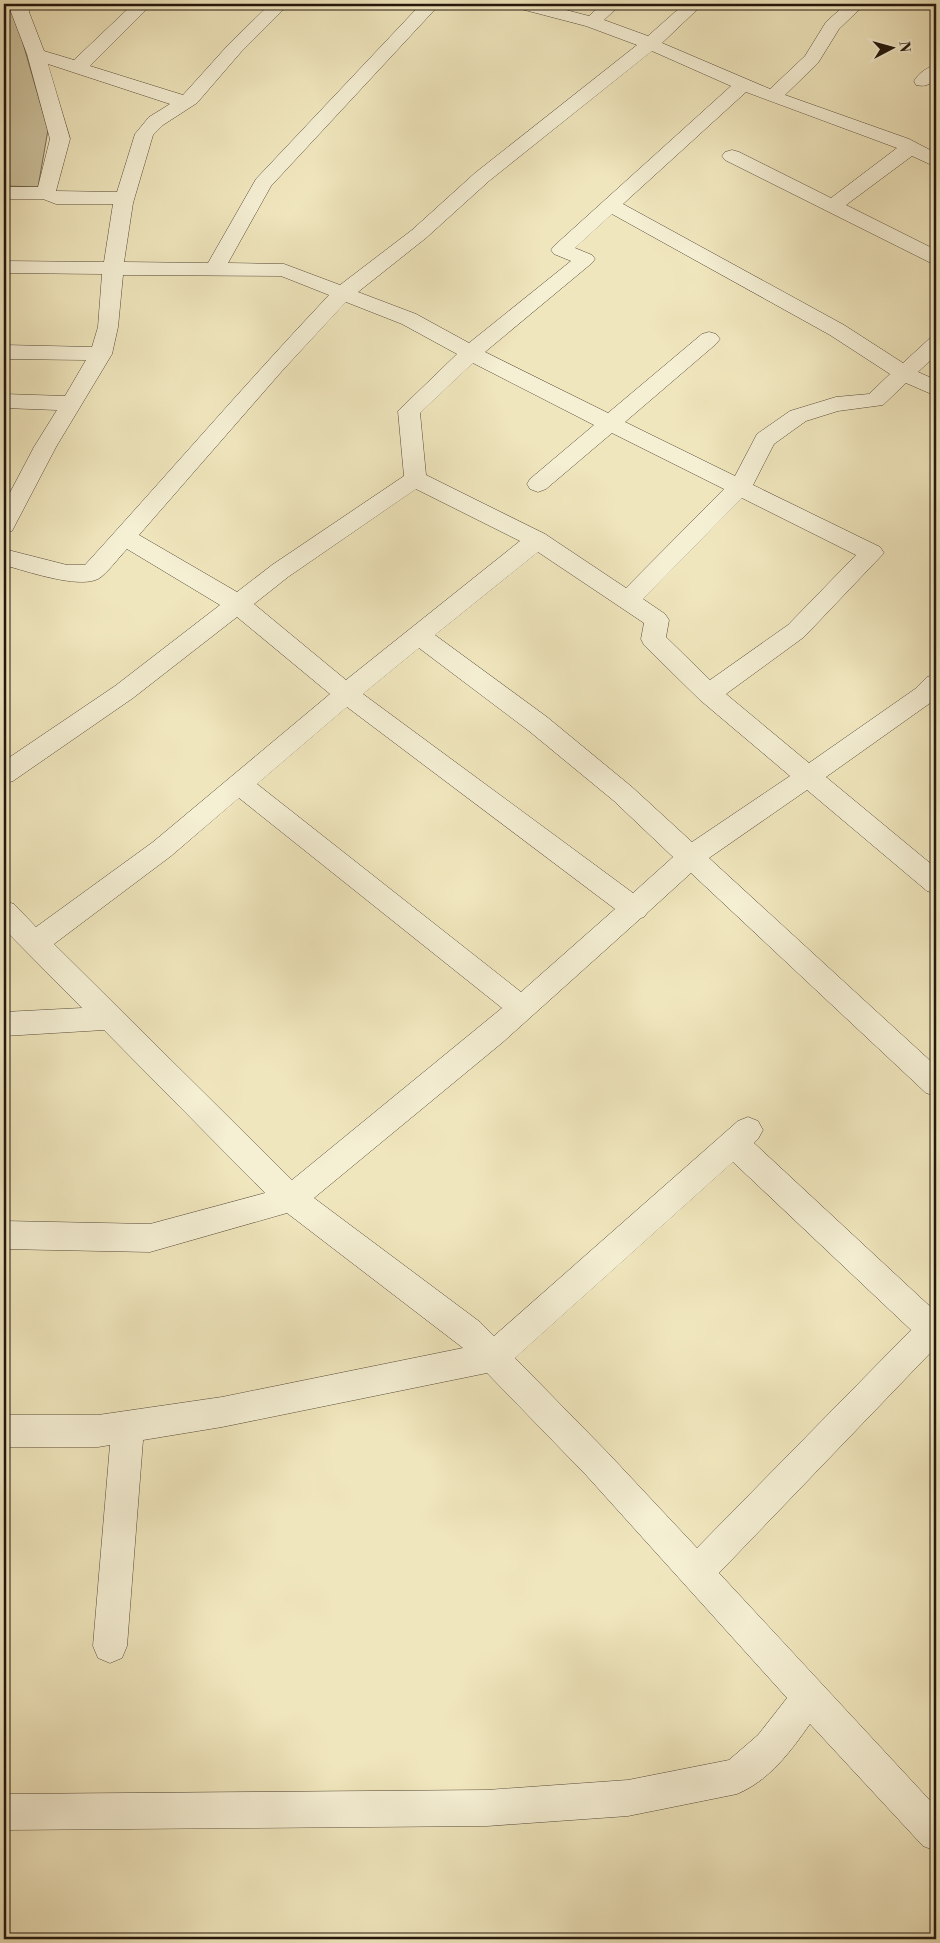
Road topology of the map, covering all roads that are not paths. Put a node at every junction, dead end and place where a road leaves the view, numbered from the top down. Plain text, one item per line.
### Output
1 (143, 4) edge
2 (280, 4) edge
3 (431, 4) edge
4 (523, 4) edge
5 (612, 4) edge
6 (694, 4) edge
7 (856, 4) edge
8 (26, 11) edge
9 (592, 22) junction
10 (650, 44) junction
11 (36, 54) junction
12 (77, 68) junction
13 (743, 85) junction
14 (772, 97) junction
15 (184, 102) junction
16 (910, 148) junction
17 (732, 156) dead end
18 (936, 161) edge
19 (4, 193) edge
20 (46, 193) junction
21 (125, 198) junction
22 (610, 205) junction
23 (832, 206) junction
24 (936, 258) edge
25 (4, 267) edge
26 (114, 268) junction
27 (215, 269) junction
28 (343, 293) junction
29 (709, 339) dead end
30 (936, 344) edge
31 (4, 352) edge
32 (471, 353) junction
33 (101, 354) junction
34 (903, 373) junction
35 (936, 389) edge
36 (4, 401) edge
37 (72, 403) junction
38 (610, 424) junction
39 (415, 479) junction
40 (538, 484) dead end
41 (740, 488) junction
42 (4, 525) edge
43 (125, 536) junction
44 (536, 540) junction
45 (4, 557) edge
46 (627, 601) junction
47 (238, 604) junction
48 (418, 636) junction
49 (936, 683) edge
50 (346, 694) junction
51 (708, 694) junction
52 (4, 774) edge
53 (809, 776) junction
54 (239, 784) junction
55 (691, 857) junction
56 (936, 883) edge
57 (635, 909) junction
58 (4, 912) edge
59 (35, 943) junction
60 (522, 1008) junction
61 (111, 1018) junction
62 (4, 1024) edge
63 (936, 1084) edge
64 (292, 1199) junction
65 (4, 1234) edge
66 (934, 1328) edge
67 (493, 1358) junction
68 (128, 1426) junction
69 (4, 1431) edge
70 (696, 1573) junction
71 (110, 1646) dead end
72 (809, 1696) junction
73 (4, 1812) edge
74 (936, 1833) edge

1 - 12 street
2 - 15 street
3 - 27 street
4 - 9 street
5 - 9 street
6 - 10 street
7 - 14 street
8 - 11 street
9 - 10 street
10 - 13 street
10 - 28 street
11 - 12 street
11 - 20 street
12 - 15 street
13 - 14 street
13 - 22 street
14 - 16 street
15 - 21 street
16 - 18 street
16 - 23 street
17 - 23 street
19 - 20 street
20 - 21 street
21 - 26 street
22 - 32 street
22 - 34 street
23 - 24 street
25 - 26 street
26 - 27 street
26 - 33 street
27 - 28 street
28 - 32 street
28 - 43 street
29 - 38 street
30 - 34 street
31 - 33 street
32 - 38 street
32 - 39 street
33 - 37 street
34 - 35 street
34 - 41 street
36 - 37 street
37 - 42 street
38 - 40 street
38 - 41 street
39 - 44 street
39 - 47 street
41 - 46 street
41 - 51 street
43 - 45 street
43 - 47 street
44 - 46 street
44 - 48 street
46 - 51 street
47 - 50 street
47 - 52 street
48 - 50 street
48 - 55 street
49 - 53 street
50 - 54 street
50 - 57 street
51 - 53 street
53 - 55 street
53 - 56 street
54 - 59 street
54 - 60 street
55 - 57 street
55 - 63 street
57 - 60 street
58 - 59 street
59 - 61 street
60 - 64 street
61 - 62 street
61 - 64 street
64 - 65 street
64 - 67 street
66 - 67 street
66 - 70 street
67 - 68 street
67 - 70 street
68 - 69 street
68 - 71 street
70 - 72 street
72 - 73 street
72 - 74 street

